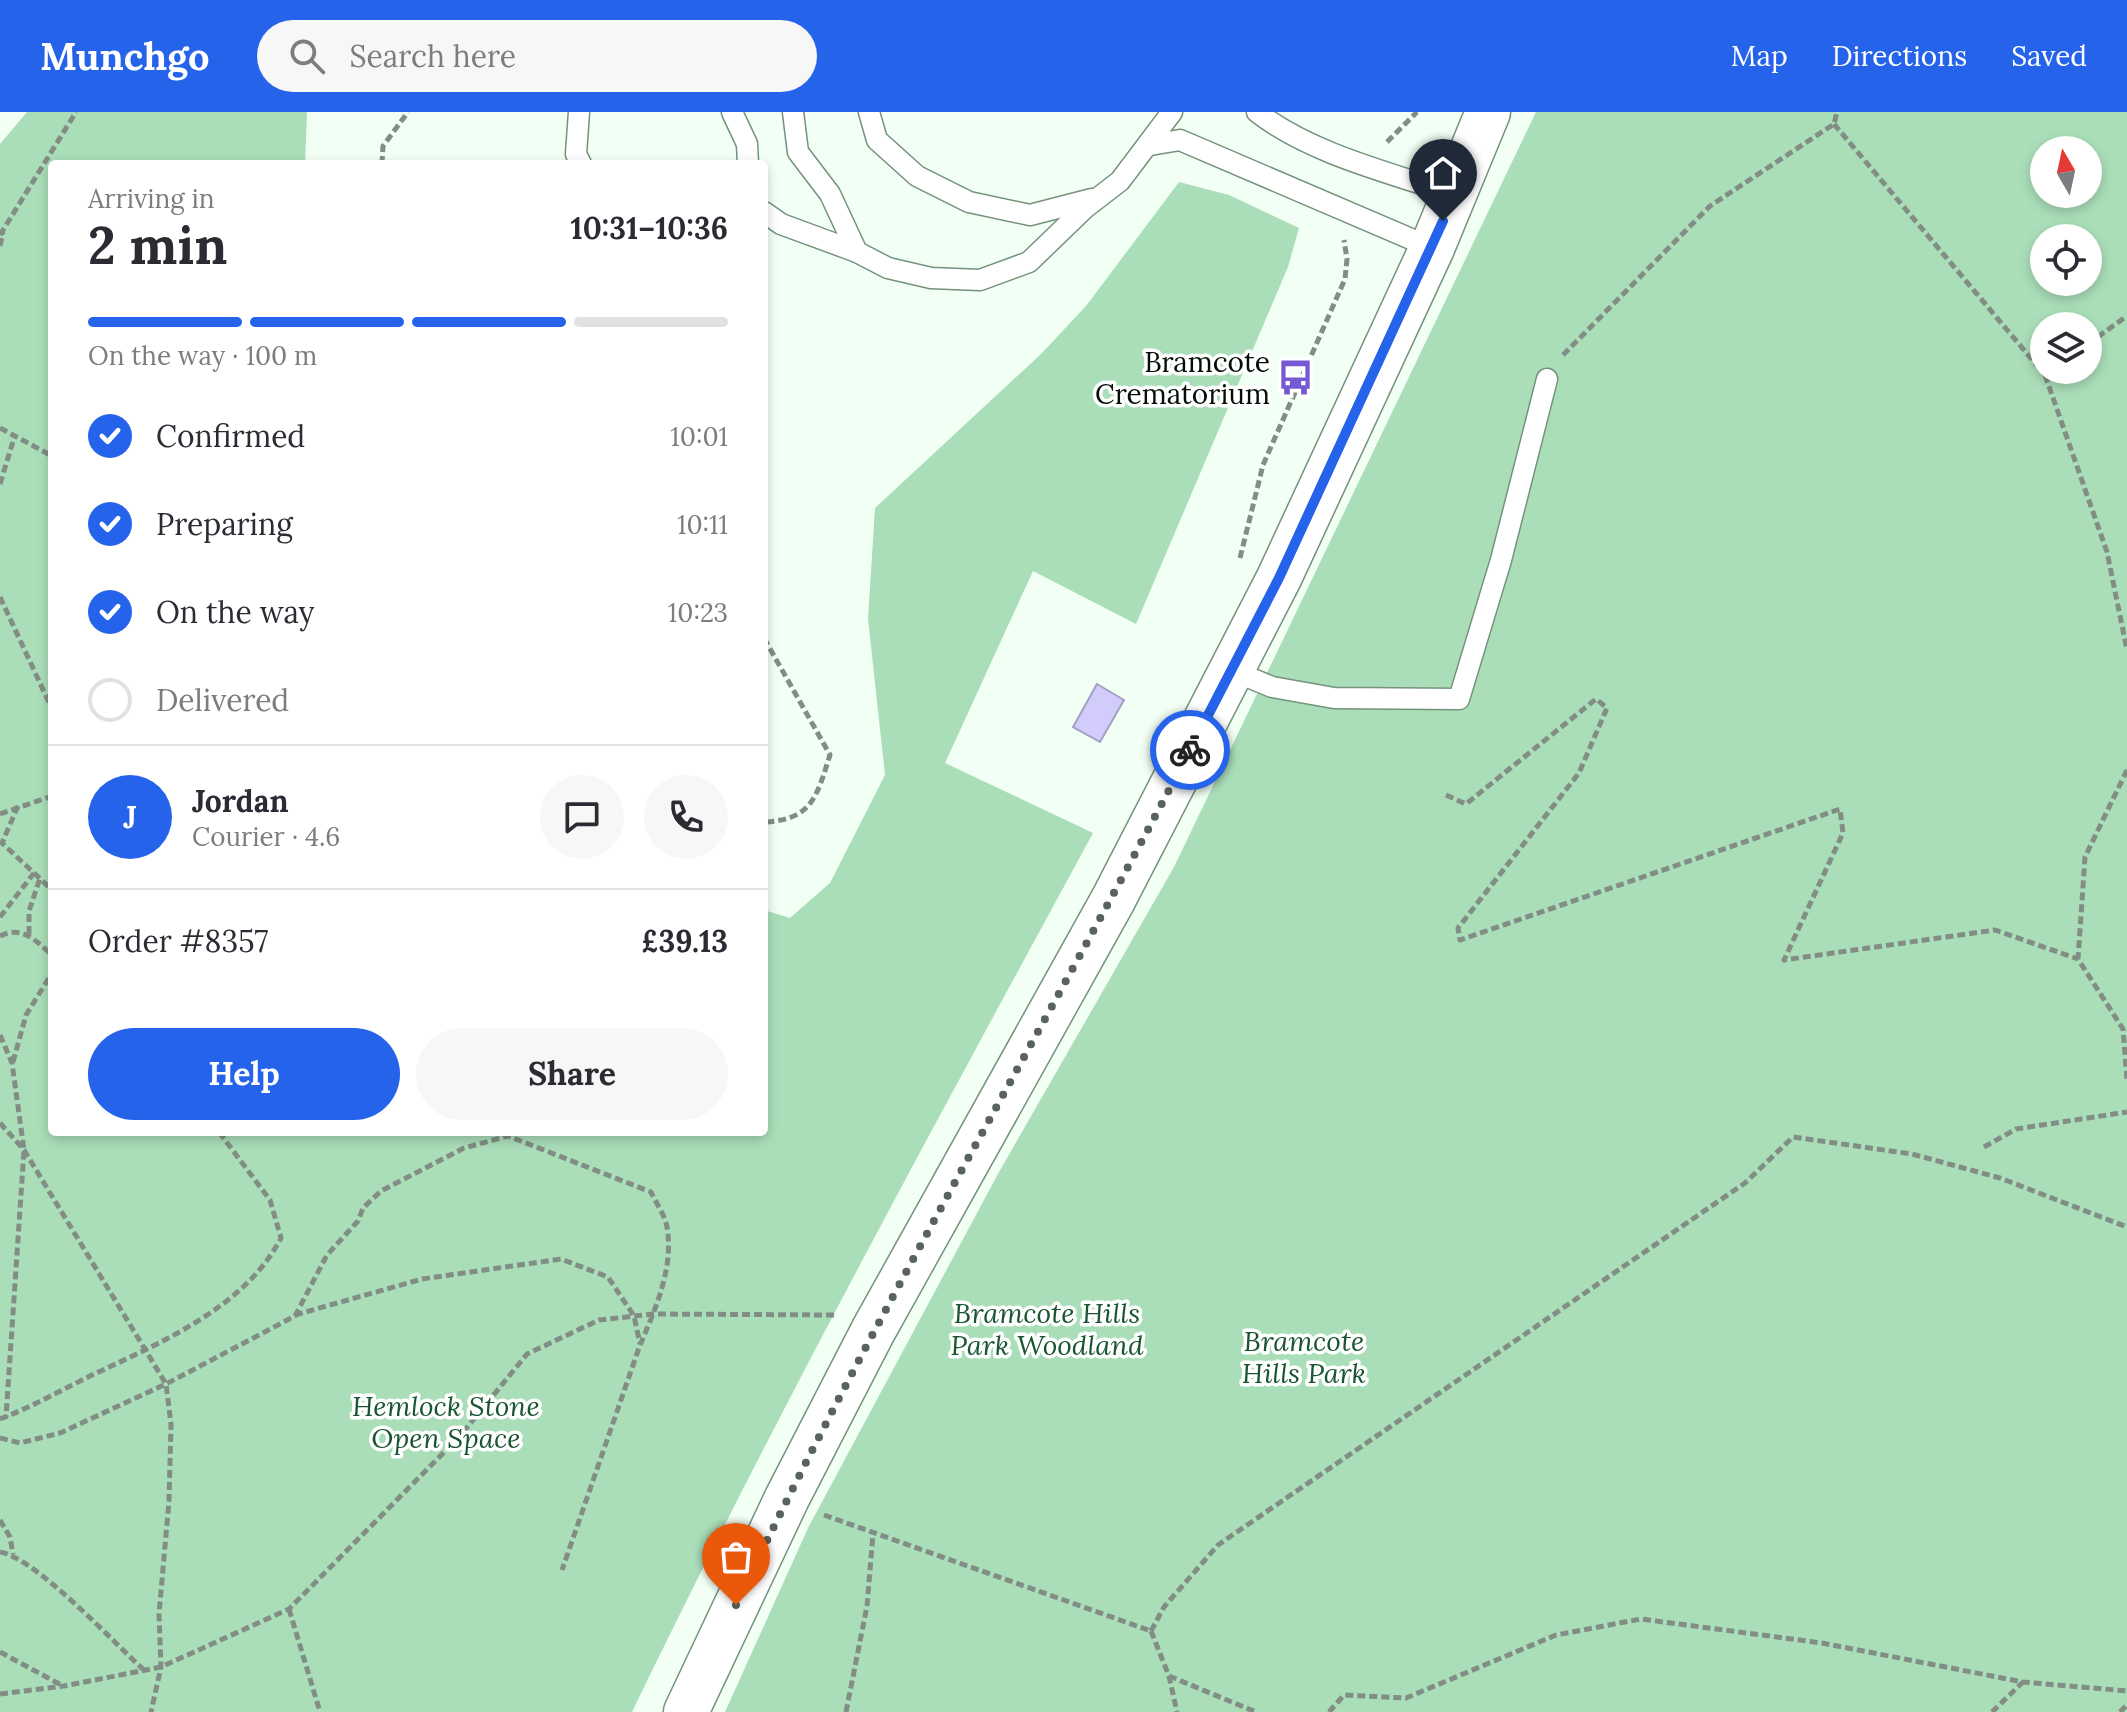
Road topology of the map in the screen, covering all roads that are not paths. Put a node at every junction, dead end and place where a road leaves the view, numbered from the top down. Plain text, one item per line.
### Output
1 (579, 112) edge
2 (732, 112) edge
3 (793, 112) edge
4 (869, 112) edge
5 (1172, 112) edge
6 (1257, 112) edge
7 (1488, 112) edge
8 (1150, 145) junction
9 (579, 160) edge
10 (748, 160) edge
11 (1453, 194) junction
12 (1099, 197) junction
13 (768, 215) edge
14 (1432, 248) junction
15 (857, 252) junction
16 (1547, 379) road end
17 (1231, 670) junction
18 (686, 1712) edge

1 - 9 lane
2 - 10 lane
3 - 15 lane
4 - 12 lane
5 - 8 lane
6 - 11 lane
7 - 11 main road
8 - 12 lane
8 - 14 lane
11 - 14 main road
12 - 15 lane
13 - 15 lane
14 - 17 main road
16 - 17 lane
17 - 18 main road

